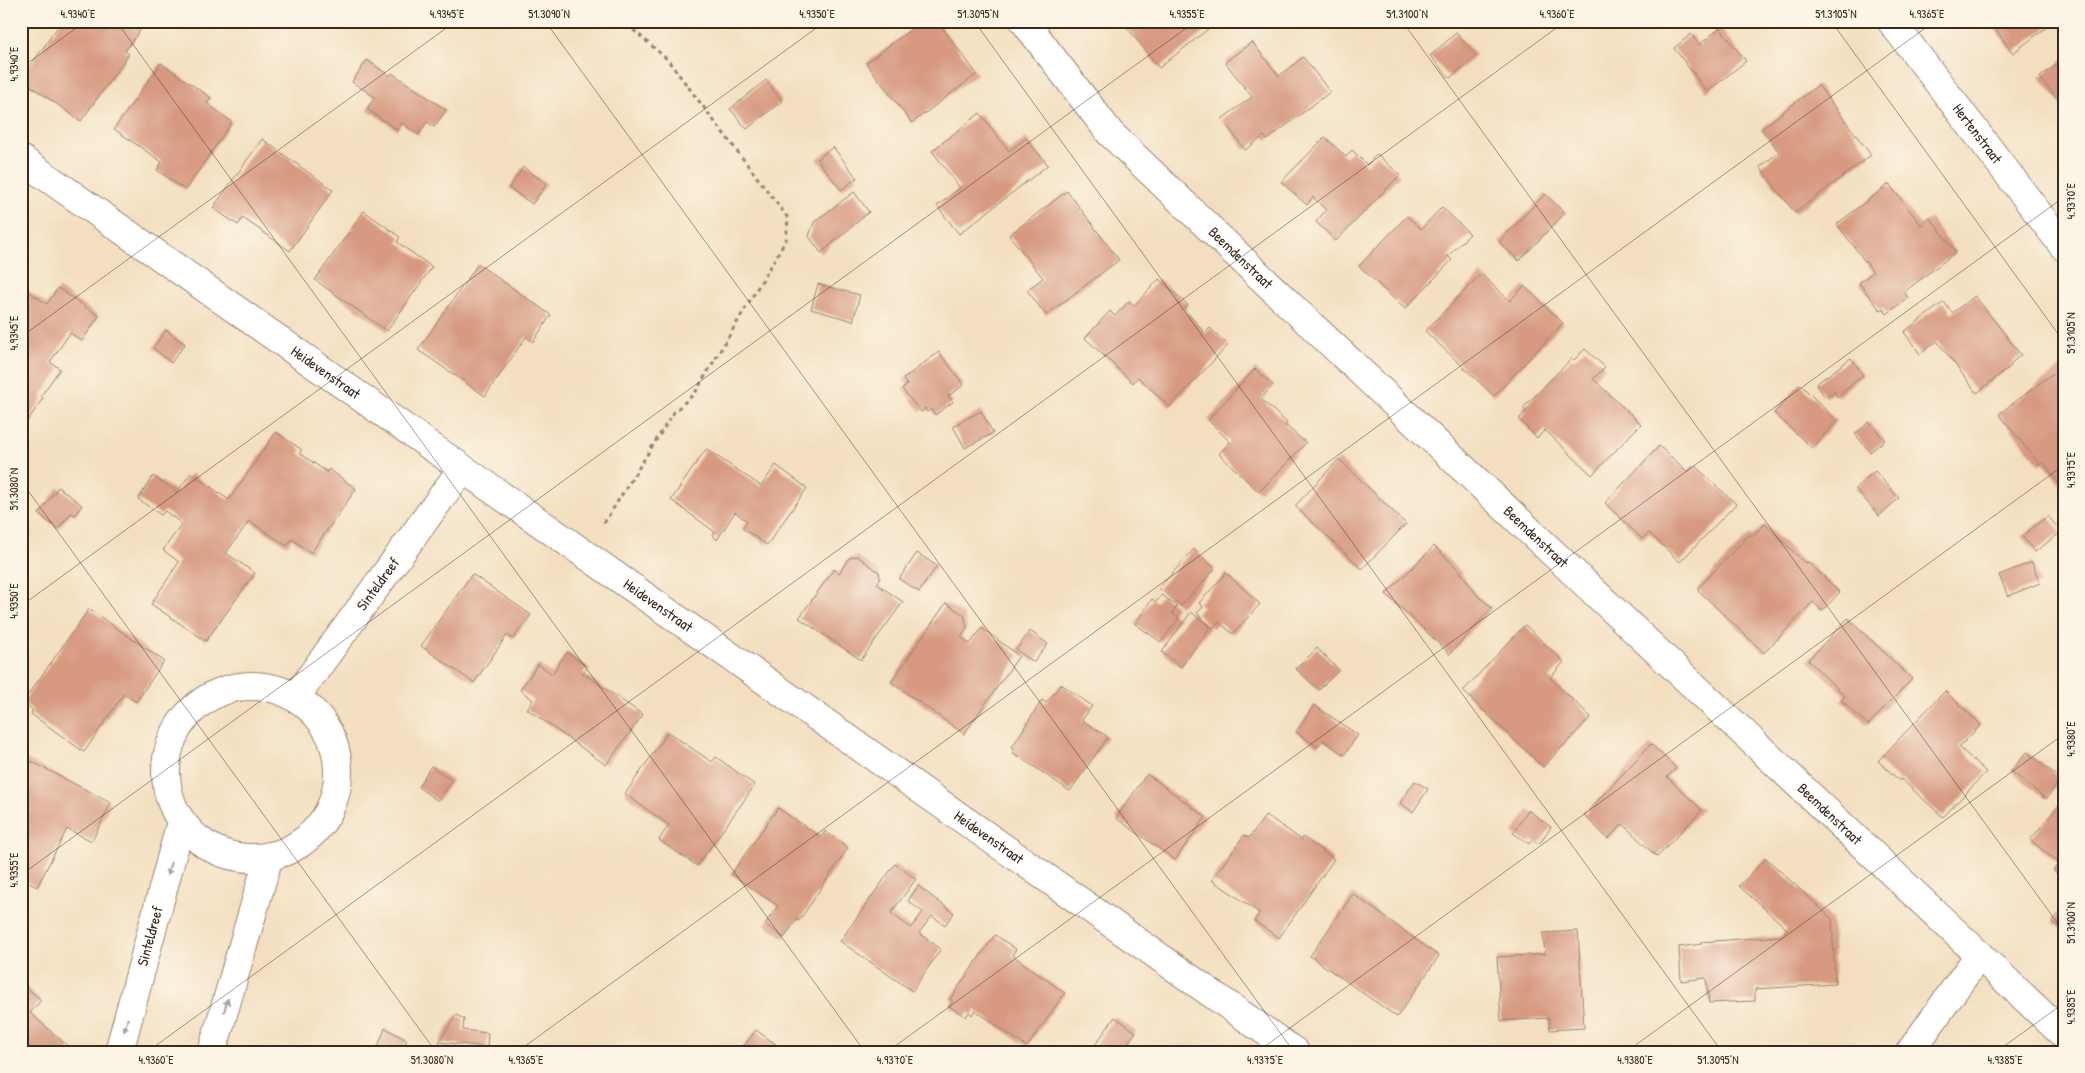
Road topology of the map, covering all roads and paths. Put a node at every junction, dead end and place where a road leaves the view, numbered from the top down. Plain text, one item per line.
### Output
1 (624, 21) edge
2 (1024, 21) edge
3 (1891, 21) edge
4 (21, 159) edge
5 (2064, 247) edge
6 (462, 469) junction
7 (585, 554) junction
8 (295, 698) junction
9 (182, 822) junction
10 (269, 856) junction
11 (1979, 955) junction
12 (2064, 1035) edge
13 (119, 1052) edge
14 (212, 1052) edge
15 (1295, 1052) edge
16 (1910, 1052) edge

1 - 7 path
2 - 11 street, Beemdenstraat
3 - 5 street, Hertenstraat
4 - 6 street, Heidevenstraat
6 - 7 street, Heidevenstraat
6 - 8 street, Sinteldreef
7 - 15 street, Heidevenstraat
8 - 9 street
8 - 10 street
9 - 10 street
9 -> 13 street, Sinteldreef
14 -> 10 street
11 - 12 street, Beemdenstraat
11 - 16 street

